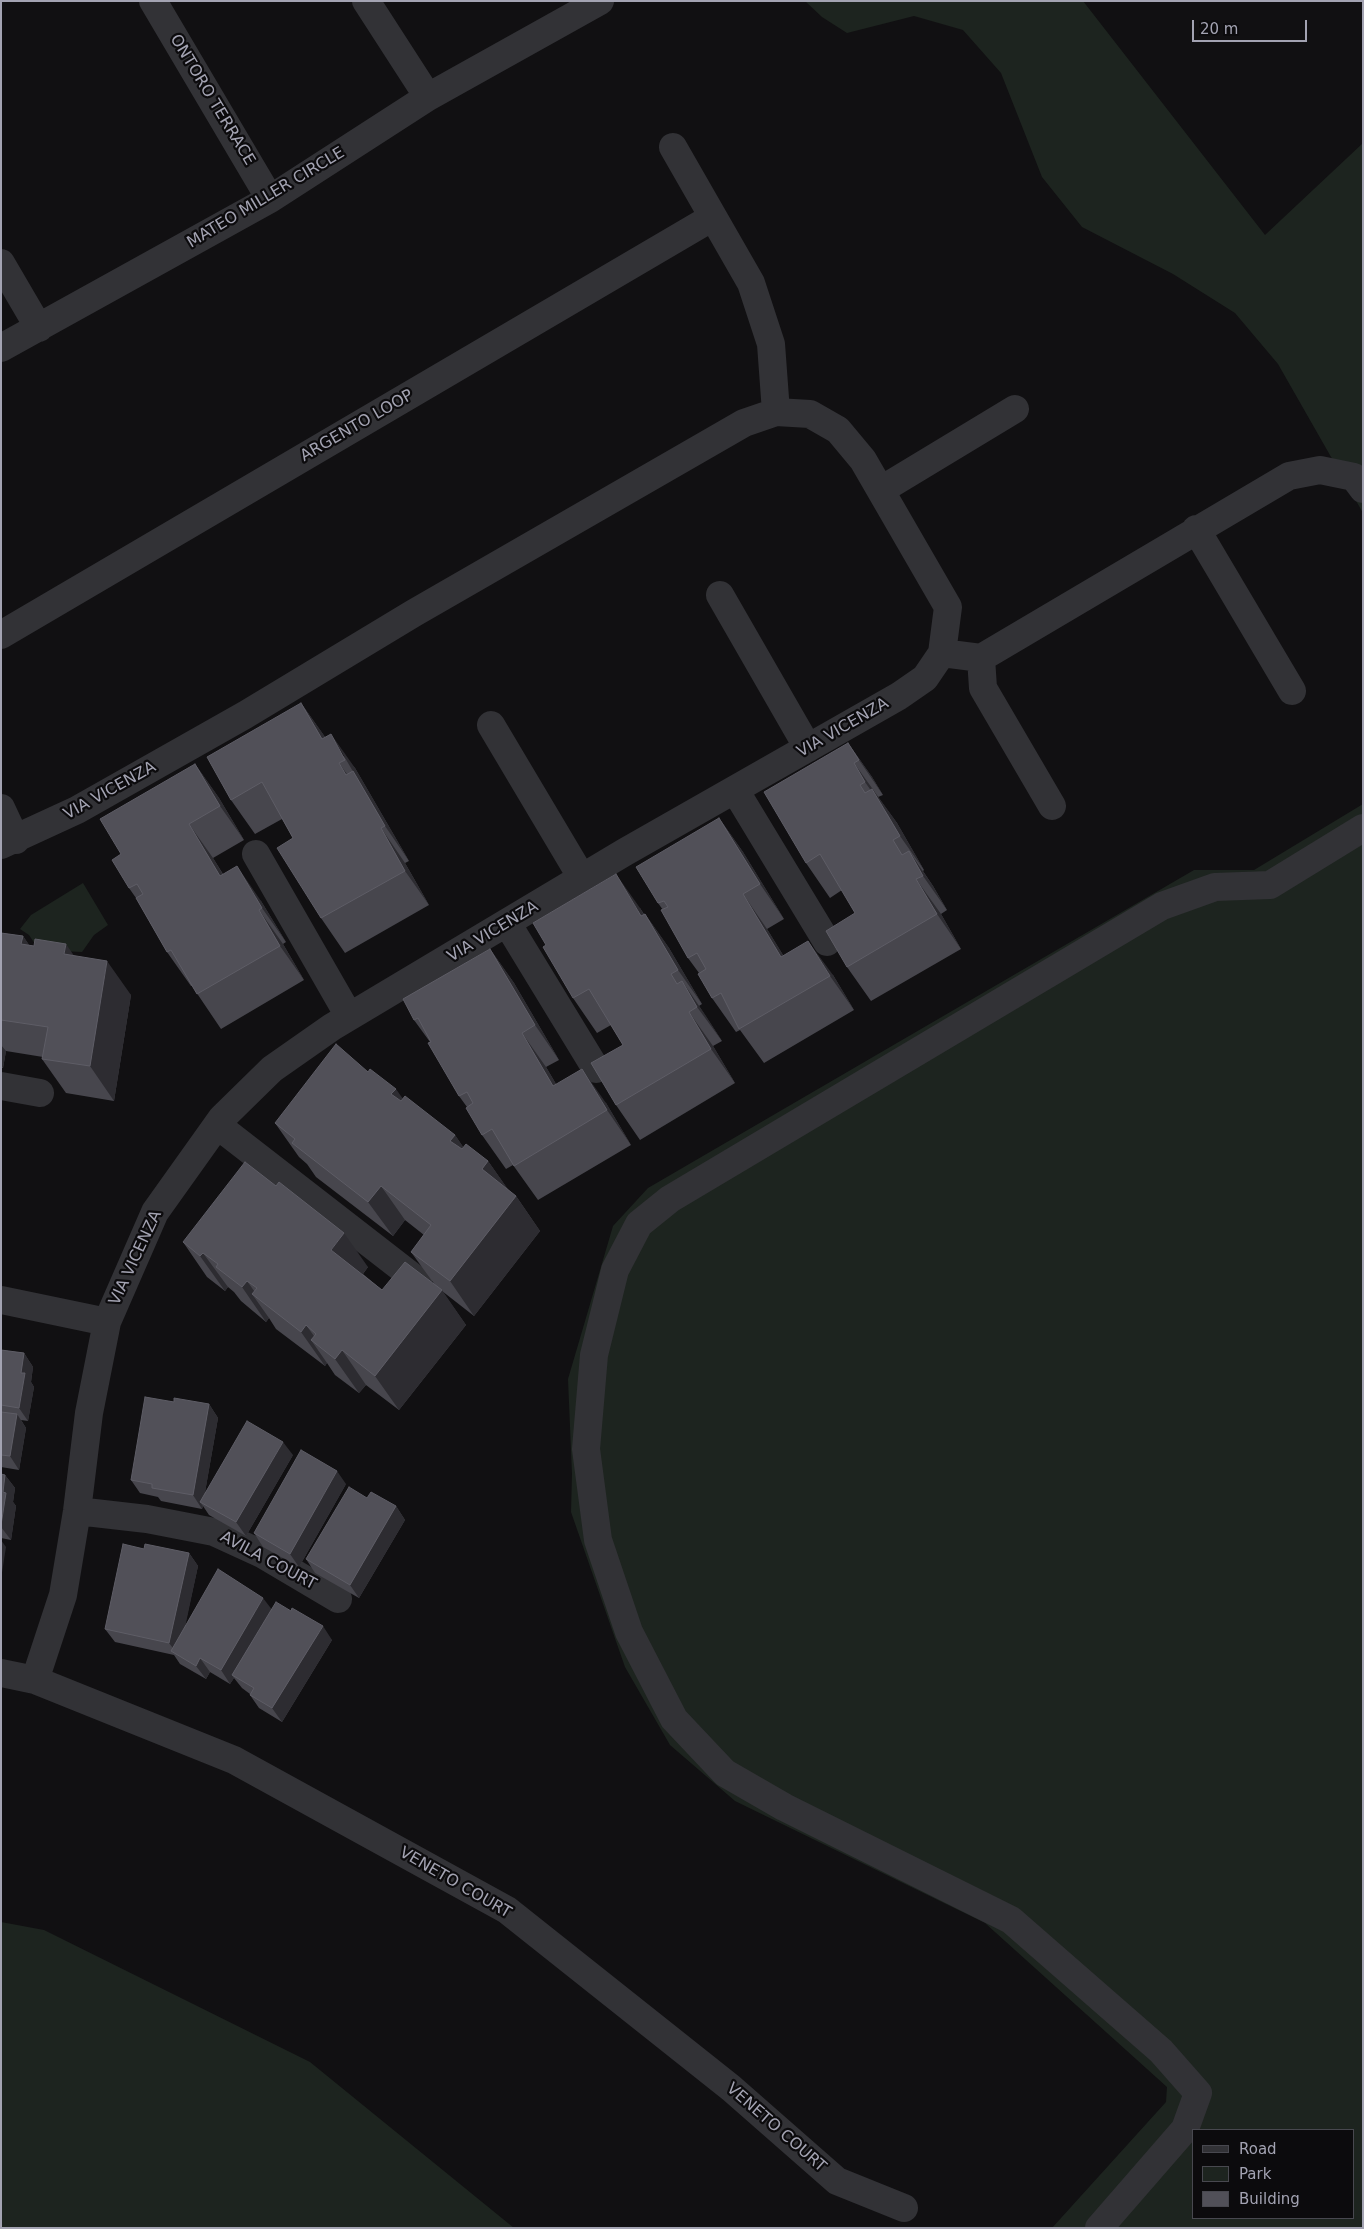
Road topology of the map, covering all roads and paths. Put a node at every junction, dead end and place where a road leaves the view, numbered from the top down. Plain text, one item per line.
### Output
1 (153, 1) edge
2 (366, 1) edge
3 (600, 1) edge
4 (428, 98) junction
5 (672, 147) dead end
6 (270, 199) junction
7 (713, 216) junction
8 (1, 263) edge
9 (39, 328) junction
10 (1, 348) edge
11 (1016, 408) dead end
12 (776, 412) junction
13 (1363, 489) edge
14 (881, 490) junction
15 (1196, 529) junction
16 (720, 595) dead end
17 (1, 635) edge
18 (942, 653) junction
19 (980, 658) junction
20 (1292, 692) dead end
21 (491, 725) dead end
22 (808, 748) junction
23 (736, 790) junction
24 (1052, 806) dead end
25 (1, 808) edge
26 (1363, 828) edge
27 (8, 842) edge
28 (256, 854) dead end
29 (582, 878) junction
30 (506, 923) junction
31 (827, 942) dead end
32 (349, 1016) junction
33 (596, 1069) edge
34 (1, 1086) edge
35 (40, 1092) dead end
36 (217, 1125) junction
37 (418, 1281) edge
38 (1, 1300) edge
39 (107, 1322) junction
40 (77, 1511) junction
41 (338, 1599) dead end
42 (1, 1674) edge
43 (35, 1680) junction
44 (904, 2208) dead end
45 (1099, 2228) edge

1 - 6 street, ONTORO TERRACE
2 - 4 street
3 - 4 street, MATEO MILLER CIRCLE
4 - 6 street, MATEO MILLER CIRCLE
5 - 7 street
6 - 9 street, MATEO MILLER CIRCLE
7 - 12 street
7 - 17 street, ARGENTO LOOP
8 - 9 street
9 - 10 street, MATEO MILLER CIRCLE
11 - 14 street
12 - 14 street, VIA VICENZA
12 - 27 street, VIA VICENZA
13 - 15 street
14 - 18 street, VIA VICENZA
15 - 19 street
15 - 20 street
16 - 22 street
18 - 19 street
18 - 22 street, VIA VICENZA
19 - 24 street
21 - 29 street
22 - 23 street, VIA VICENZA
23 - 29 street, VIA VICENZA
23 - 31 street
25 - 27 street
26 - 45 street
28 - 32 street
29 - 30 street, VIA VICENZA
30 - 32 street, VIA VICENZA
30 - 33 street
32 - 36 street, VIA VICENZA
34 - 35 street
36 - 37 street
36 - 39 street, VIA VICENZA
38 - 39 street
39 - 40 street, VIA VICENZA
40 - 41 street, AVILA COURT
40 - 43 street, VIA VICENZA
42 - 43 street, VENETO COURT
43 - 44 street, VENETO COURT

